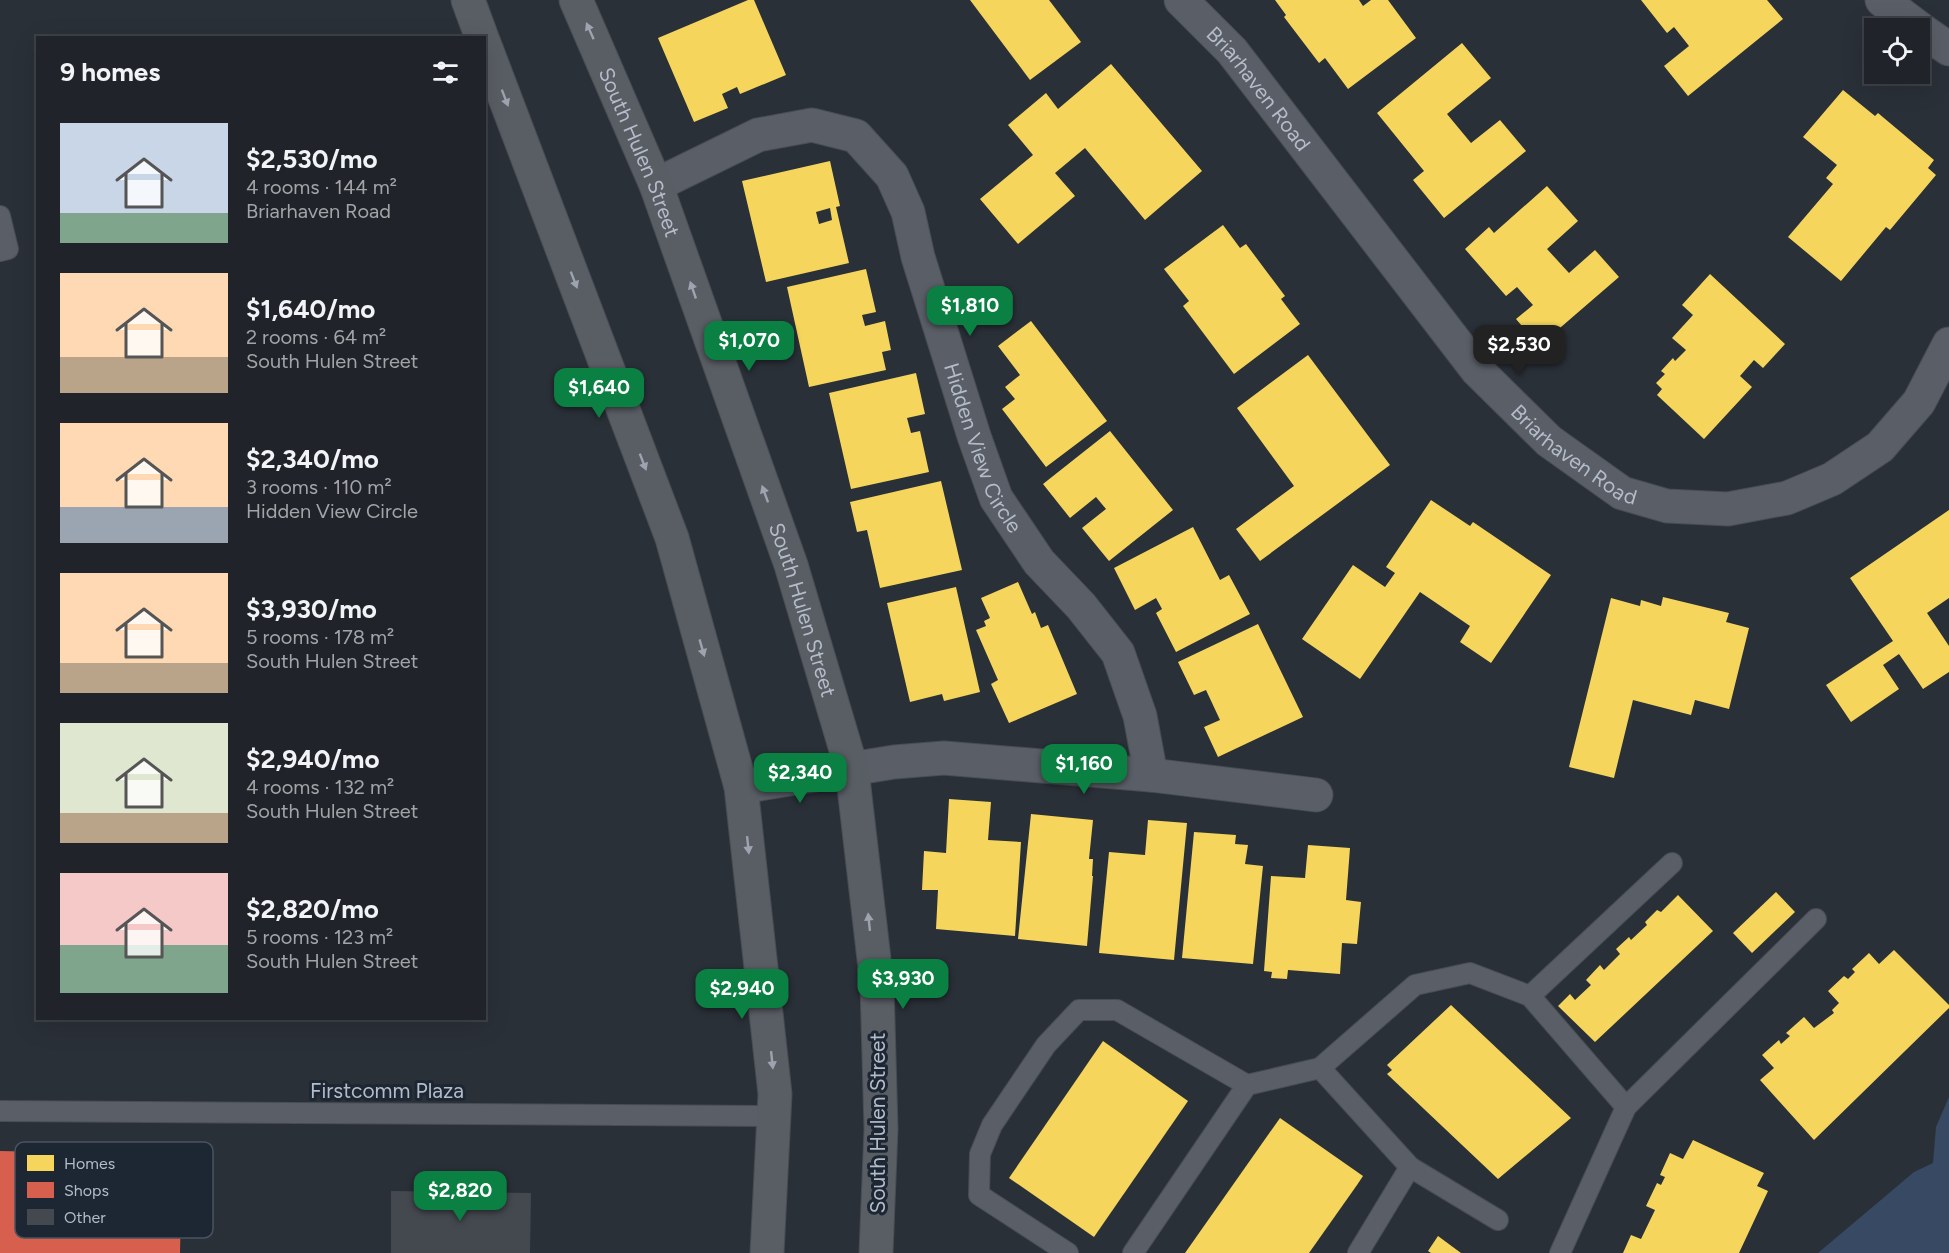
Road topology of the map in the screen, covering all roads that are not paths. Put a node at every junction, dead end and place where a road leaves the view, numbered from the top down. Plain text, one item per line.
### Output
1 (468, 0) edge
2 (576, 0) edge
3 (1181, 0) edge
4 (1882, 0) edge
5 (1905, 18) edge
6 (482, 36) edge
7 (1930, 36) edge
8 (486, 48) edge
9 (1949, 48) edge
10 (656, 185) junction
11 (0, 216) edge
12 (4, 250) edge
13 (1949, 344) edge
14 (852, 770) junction
15 (1151, 775) junction
16 (741, 787) junction
17 (1316, 795) dead end
18 (1672, 863) dead end
19 (1816, 919) dead end
20 (1530, 996) junction
21 (1320, 1068) junction
22 (1246, 1085) junction
23 (1626, 1107) junction
24 (0, 1112) edge
25 (775, 1116) junction
26 (1410, 1167) junction
27 (1498, 1220) dead end
28 (767, 1253) edge
29 (876, 1253) edge
30 (1068, 1253) edge
31 (1133, 1253) edge
32 (1358, 1253) edge
33 (1560, 1253) edge

1 - 6 main road
10 -> 2 main road, South Hulen Street
3 - 13 street, Briarhaven Road
4 - 5 street
7 - 9 street
8 -> 16 main road
14 -> 10 main road, South Hulen Street
10 - 15 street, Hidden View Circle
11 - 12 lane
14 - 15 street
14 - 16 street
29 -> 14 main road, South Hulen Street
15 - 17 street
16 -> 25 main road
18 - 20 lane
19 - 23 lane
20 - 21 lane
20 - 23 lane
21 - 22 lane
21 - 26 lane
22 - 30 lane
22 - 31 lane
23 - 33 lane
24 - 25 lane, Firstcomm Plaza
25 - 28 main road
26 - 27 lane
26 - 32 lane

